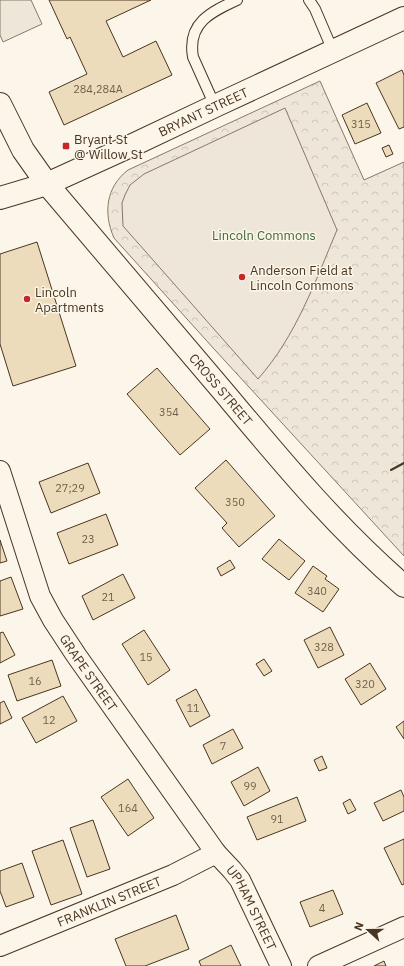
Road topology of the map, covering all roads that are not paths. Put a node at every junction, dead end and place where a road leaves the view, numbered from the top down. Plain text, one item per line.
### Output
1 (237, 0) edge
2 (309, 0) edge
3 (404, 18) edge
4 (333, 51) junction
5 (0, 104) edge
6 (215, 106) junction
7 (47, 184) junction
8 (0, 198) edge
9 (0, 471) edge
10 (404, 586) edge
11 (216, 853) junction
12 (404, 927) edge
13 (0, 946) edge
14 (281, 966) edge
15 (318, 966) edge

1 - 6 lane
2 - 4 lane
3 - 4 main road, BRYANT STREET
4 - 6 main road, BRYANT STREET
5 - 7 main road, CROSS STREET
6 - 7 main road, BRYANT STREET
7 - 8 main road, BRYANT STREET
7 - 10 main road, CROSS STREET
9 - 11 street, GRAPE STREET
11 - 13 street, FRANKLIN STREET
11 - 14 street, UPHAM STREET
12 - 15 street

